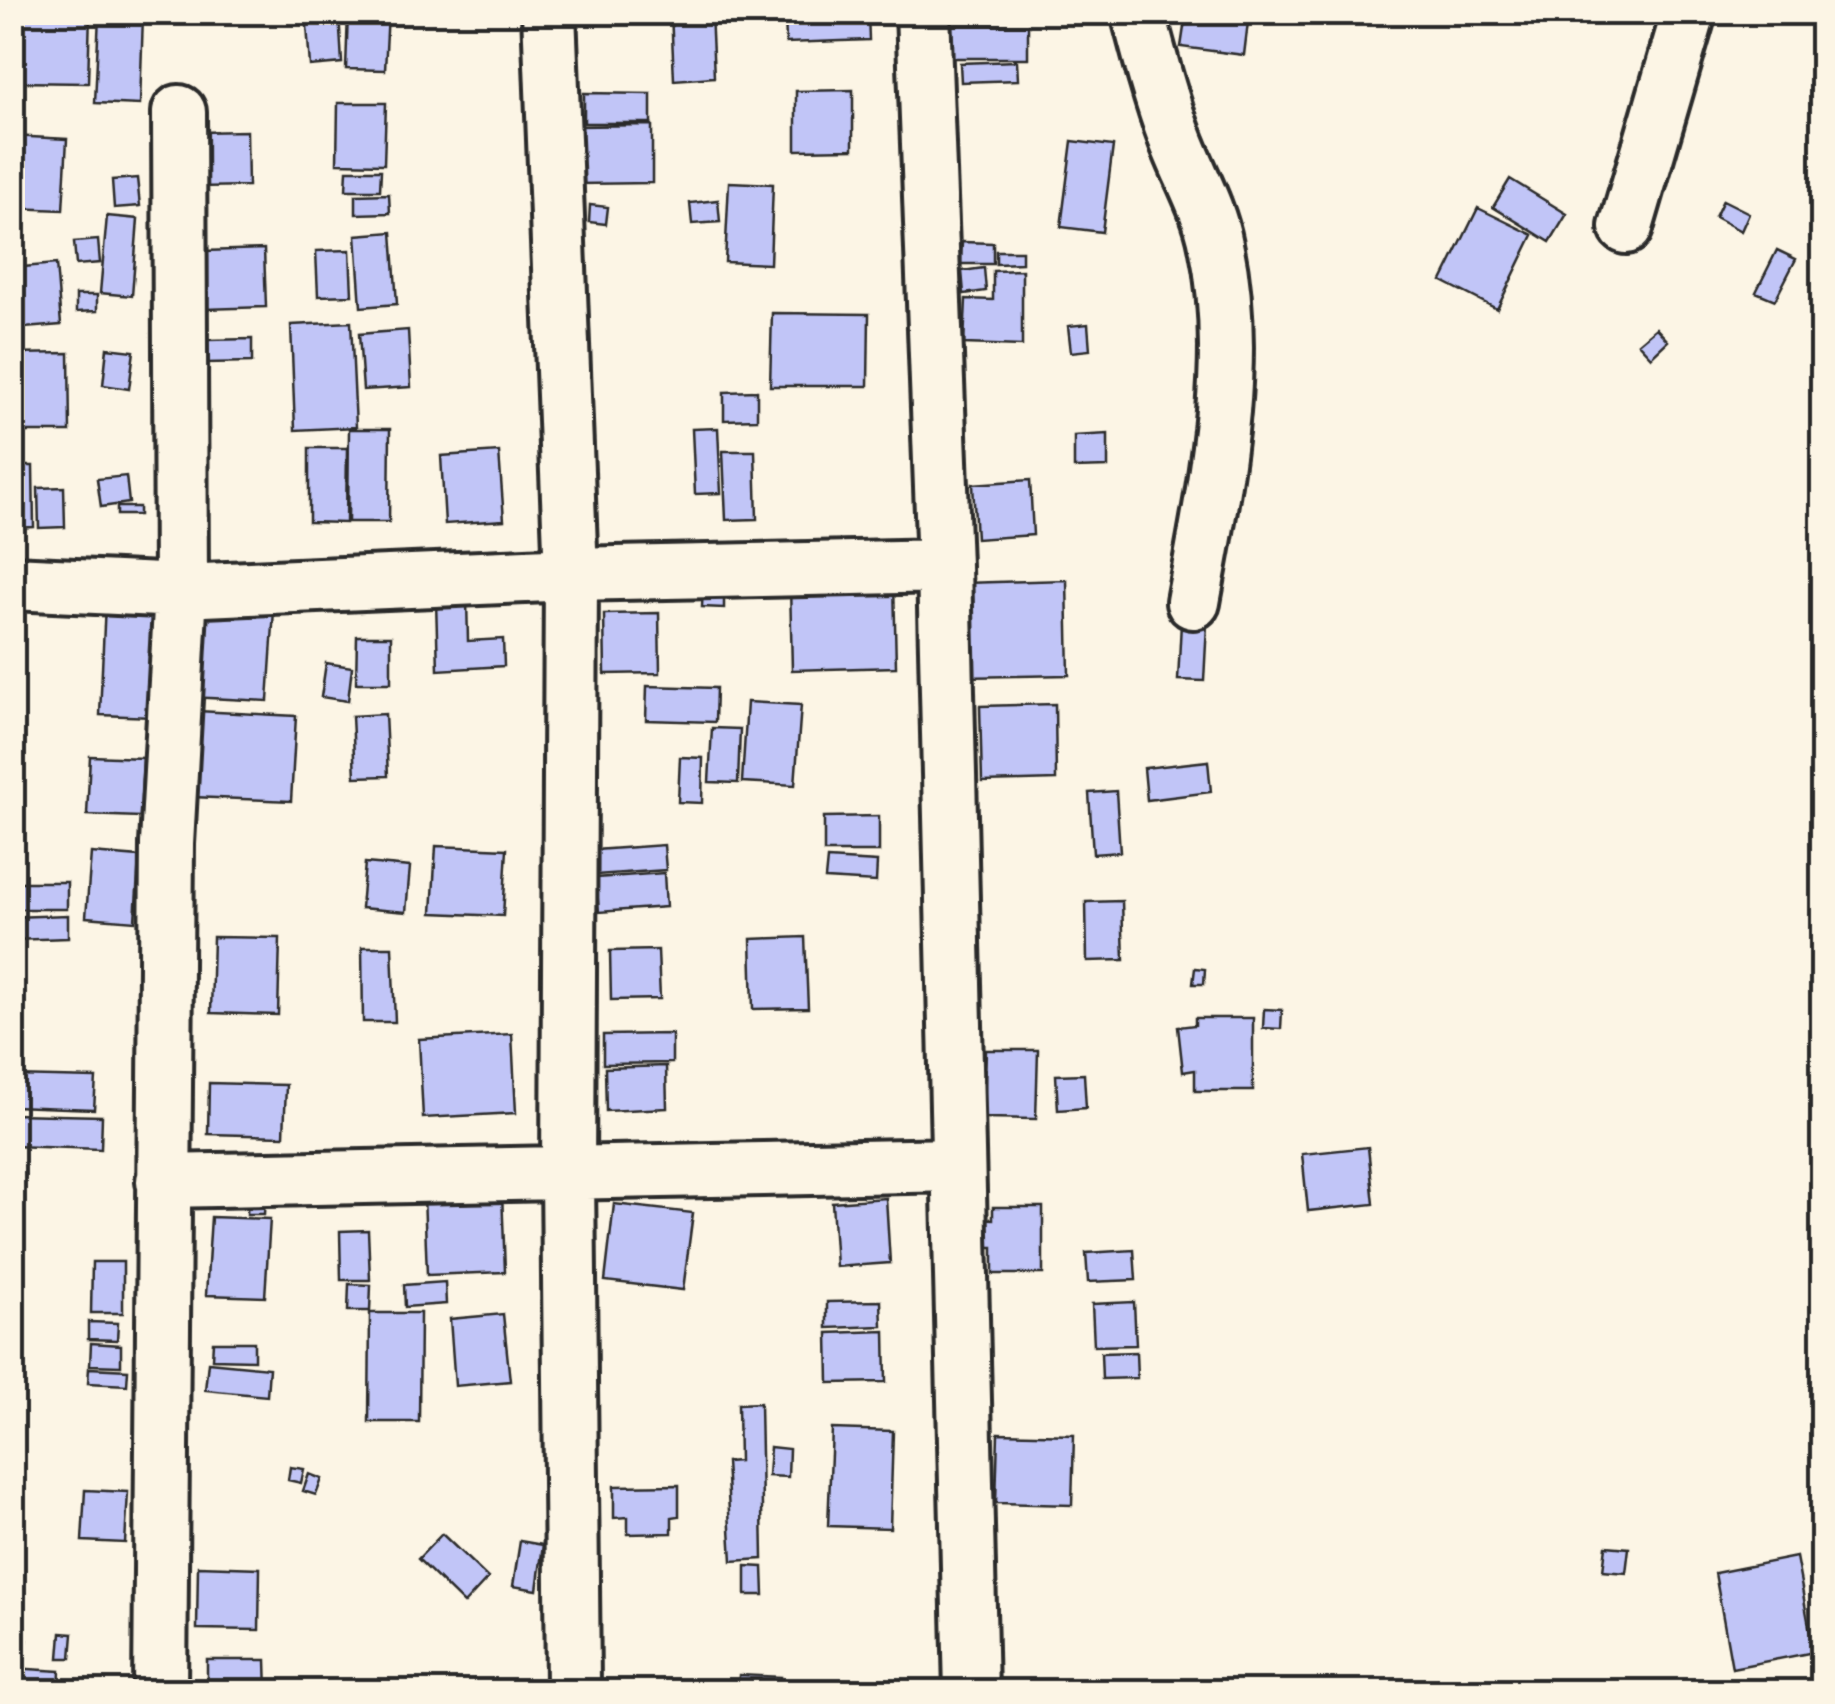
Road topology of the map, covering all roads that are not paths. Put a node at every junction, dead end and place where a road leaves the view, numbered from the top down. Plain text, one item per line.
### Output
1 (550, 12) edge
2 (924, 12) edge
3 (1138, 12) edge
4 (1689, 12) edge
5 (180, 112) dead end
6 (1626, 227) dead end
7 (944, 566) junction
8 (571, 574) junction
9 (12, 583) edge
10 (182, 591) junction
11 (1193, 602) dead end
12 (956, 1165) junction
13 (568, 1174) junction
14 (163, 1182) junction
15 (573, 1686) dead end
16 (160, 1692) edge
17 (971, 1692) edge

1 - 8 street
2 - 7 street
3 - 11 street
4 - 6 street
5 - 10 street
7 - 8 street
7 - 12 street
8 - 10 street
8 - 13 street
9 - 10 street
10 - 14 street
12 - 13 street
12 - 17 street
13 - 14 street
13 - 15 street
14 - 16 street

